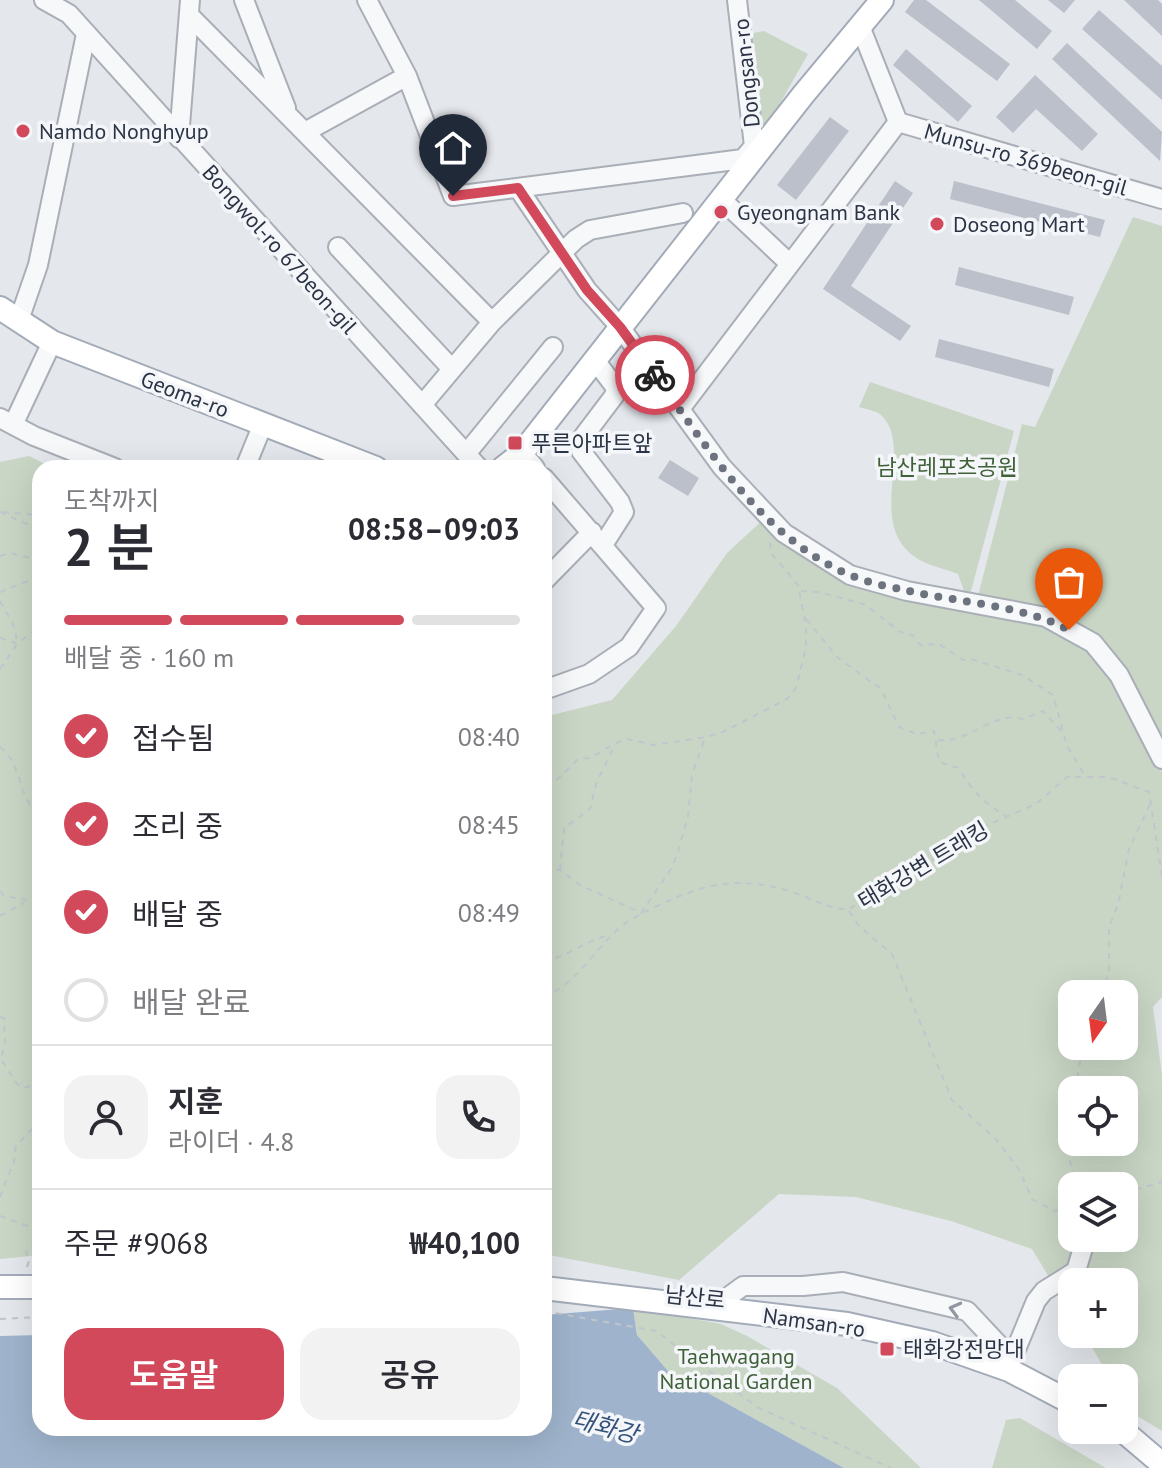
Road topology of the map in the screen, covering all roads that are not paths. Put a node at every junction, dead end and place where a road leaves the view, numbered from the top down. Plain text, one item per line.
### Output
1 (44, 0) edge
2 (244, 0) edge
3 (367, 0) edge
4 (737, 0) edge
5 (882, 0) edge
6 (190, 8) edge
7 (860, 26) junction
8 (86, 34) junction
9 (407, 76) junction
10 (290, 118) junction
11 (898, 122) junction
12 (305, 132) junction
13 (179, 138) junction
14 (752, 154) junction
15 (518, 188) junction
16 (721, 199) junction
17 (1162, 199) edge
18 (683, 213) dead end
19 (338, 247) dead end
20 (561, 252) junction
21 (790, 264) junction
22 (10, 314) edge
23 (492, 322) junction
24 (620, 327) junction
25 (52, 342) junction
26 (553, 347) dead end
27 (594, 359) junction
28 (452, 369) junction
29 (422, 405) junction
30 (680, 409) junction
31 (6, 422) edge
32 (263, 424) junction
33 (466, 454) junction
34 (96, 460) edge
35 (248, 460) edge
36 (355, 460) edge
37 (472, 460) edge
38 (530, 460) edge
39 (552, 487) edge
40 (598, 538) junction
41 (552, 575) edge
42 (552, 687) edge
43 (1162, 759) edge
44 (1082, 1252) edge
45 (552, 1282) edge
46 (0, 1287) edge
47 (32, 1287) edge
48 (552, 1289) edge
49 (0, 1298) edge
50 (32, 1298) edge
51 (724, 1300) junction
52 (1012, 1359) junction
53 (1058, 1383) edge
54 (1058, 1395) edge
55 (1138, 1429) edge
56 (1138, 1444) edge
57 (1162, 1448) edge
58 (1162, 1464) edge

1 - 8 street, Bongwol-ro 67beon-gil
2 - 10 street
3 - 9 street
4 - 14 street, Dongsan-ro
5 - 7 main road
6 - 10 street
6 - 13 street
7 - 11 street, Munsu-ro 369beon-gil
7 - 14 main road
8 - 13 street, Bongwol-ro 67beon-gil
8 - 22 street
9 - 12 street
9 - 15 street
10 - 12 street
11 - 17 street, Munsu-ro 369beon-gil
11 - 21 street
12 - 23 street
13 - 29 street, Bongwol-ro 67beon-gil
14 - 15 street
14 - 16 main road
15 - 20 street
16 - 21 street
16 - 24 main road
18 - 20 street
19 - 28 street
20 - 23 street
20 - 24 street
21 - 30 street
22 - 25 main road, Geoma-ro
23 - 28 street
24 - 27 main road
24 - 30 street
25 - 31 street
25 - 32 main road, Geoma-ro
26 - 33 street
27 - 38 main road
27 - 40 street
28 - 29 street
29 - 33 street, Bongwol-ro 67beon-gil
30 - 43 street
31 - 34 street
32 - 35 street
32 - 36 main road, Geoma-ro
33 - 37 street, Bongwol-ro 67beon-gil
39 - 40 street
40 - 41 street
40 - 42 street
44 - 52 street
45 - 51 main road, 남산로
46 - 47 main road
48 - 54 main road, Namsan-ro
49 - 50 main road
51 - 52 main road, 남산로
52 -> 51 street
52 - 53 main road, 남산로
55 - 57 main road
56 - 58 main road

